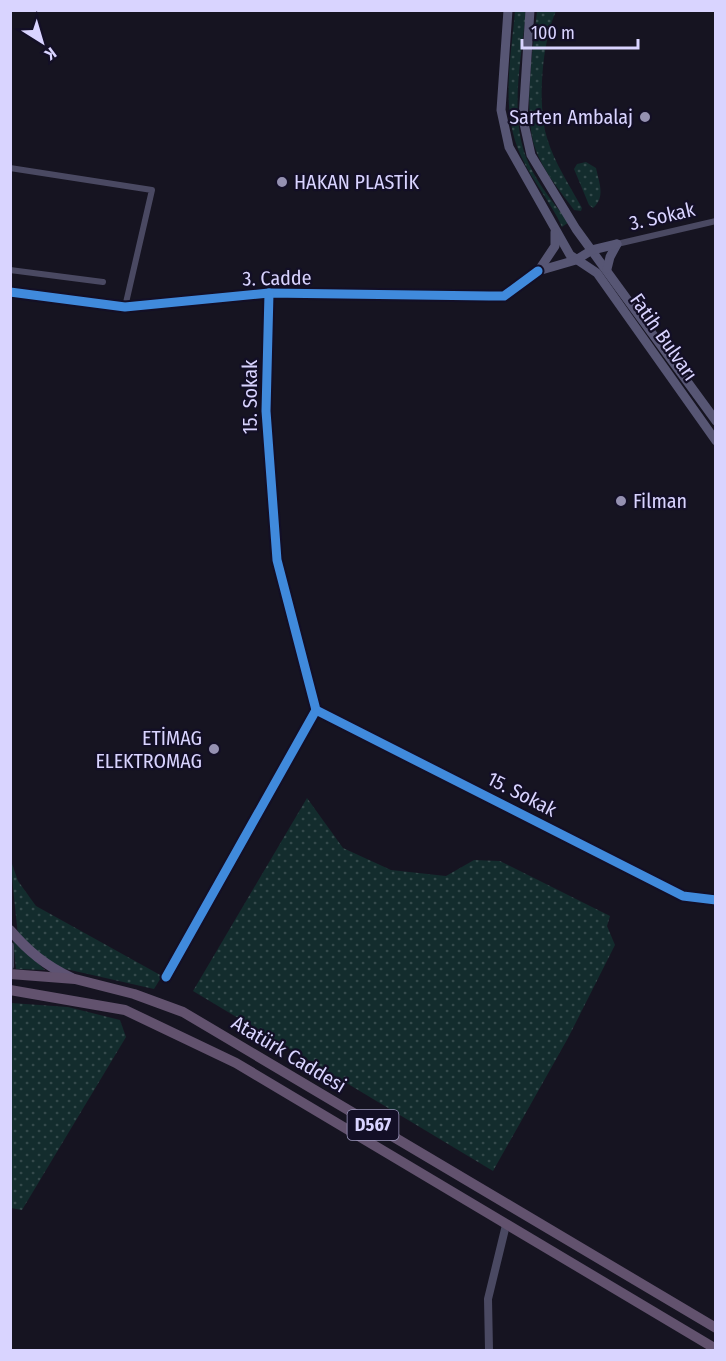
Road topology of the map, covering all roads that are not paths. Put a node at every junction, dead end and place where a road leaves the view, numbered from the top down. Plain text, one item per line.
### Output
1 (508, 10) edge
2 (530, 10) edge
3 (10, 168) edge
4 (716, 221) edge
5 (554, 227) junction
6 (576, 230) junction
7 (561, 240) junction
8 (617, 244) junction
9 (592, 250) junction
10 (576, 261) junction
11 (608, 269) junction
12 (10, 270) edge
13 (538, 271) junction
14 (104, 282) dead end
15 (10, 291) edge
16 (269, 293) junction
17 (125, 307) junction
18 (716, 421) edge
19 (716, 441) edge
20 (316, 710) junction
21 (716, 900) edge
22 (10, 930) edge
23 (10, 946) edge
24 (10, 966) edge
25 (10, 974) edge
26 (166, 977) dead end
27 (75, 979) junction
28 (12, 987) edge
29 (506, 1225) junction
30 (716, 1328) edge
31 (716, 1349) edge
32 (489, 1350) edge

1 - 5 main road, Fatih Bulvarı
2 - 6 main road
3 - 17 street
4 - 8 street, 3. Sokak
5 - 7 main road, Fatih Bulvarı
5 - 13 main road
6 - 7 main road
6 - 9 main road
7 - 10 main road, Fatih Bulvarı
8 - 9 main road
8 - 11 main road
9 - 10 main road
9 - 11 main road
10 - 13 main road
10 - 19 main road, Fatih Bulvarı
11 - 18 main road
12 - 14 street
13 - 16 street, 3. Cadde
15 - 17 street, 3. Cadde
16 - 17 street, 3. Cadde
16 - 20 street, 15. Sokak
20 - 21 street, 15. Sokak
20 - 26 street
22 - 27 main road
23 - 24 street
25 - 27 highway, Atatürk Caddesi / D567
27 - 30 highway, Atatürk Caddesi / D567
28 - 29 highway, D567
29 - 31 highway, D567
29 - 32 street

